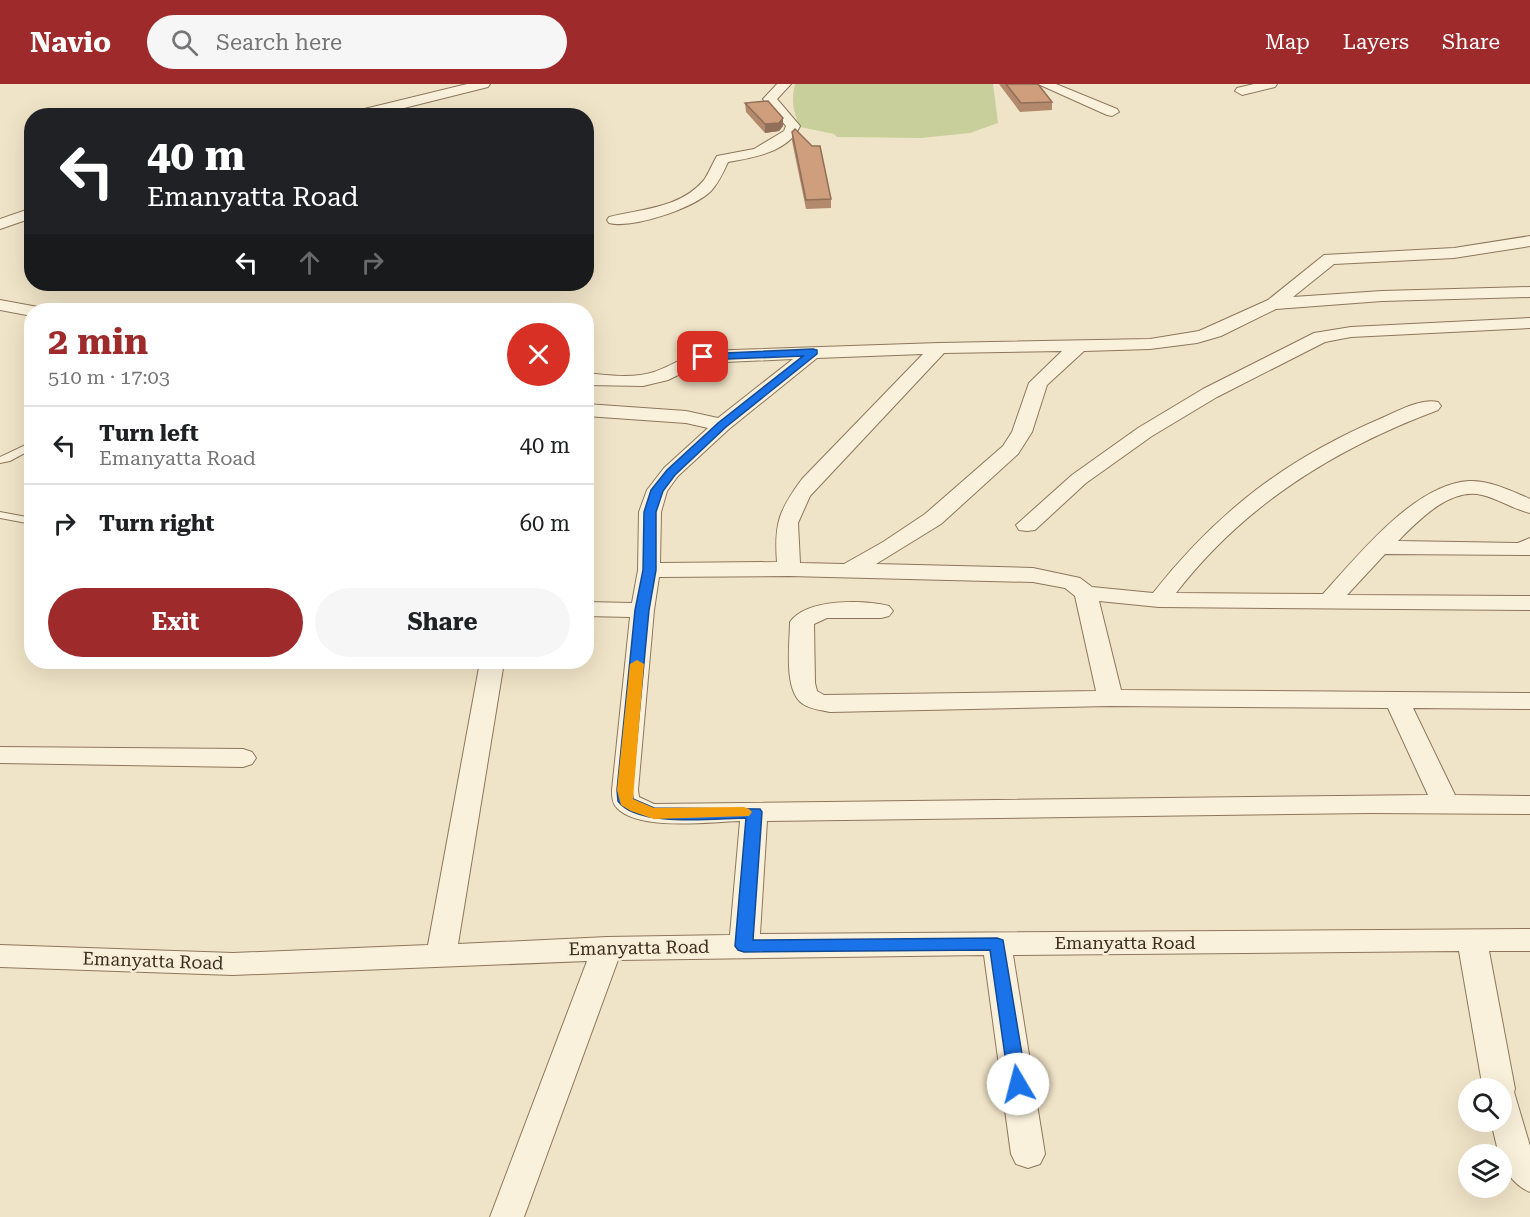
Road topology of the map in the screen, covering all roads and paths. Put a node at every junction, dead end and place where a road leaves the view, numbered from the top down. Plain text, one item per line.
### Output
1 (483, 84) edge
2 (784, 84) edge
3 (1045, 84) edge
4 (1269, 84) edge
5 (1242, 92) dead end
6 (386, 108) edge
7 (1112, 112) dead end
8 (24, 216) edge
9 (615, 220) dead end
10 (0, 224) edge
11 (1530, 241) edge
12 (1530, 292) edge
13 (1274, 304) junction
14 (0, 305) edge
15 (24, 310) edge
16 (0, 312) edge
17 (24, 316) edge
18 (1530, 323) edge
19 (1077, 346) junction
20 (939, 348) junction
21 (813, 352) junction
22 (594, 380) edge
23 (1431, 405) dead end
24 (594, 411) edge
25 (722, 425) junction
26 (24, 450) edge
27 (0, 460) edge
28 (1530, 507) edge
29 (0, 515) edge
30 (24, 519) edge
31 (1027, 525) dead end
32 (1378, 547) junction
33 (1528, 552) edge
34 (789, 569) junction
35 (649, 570) junction
36 (850, 570) junction
37 (1086, 593) junction
38 (1159, 600) junction
39 (1330, 600) junction
40 (1530, 603) edge
41 (594, 609) edge
42 (642, 610) junction
43 (881, 611) dead end
44 (491, 669) edge
45 (1110, 698) junction
46 (1397, 700) junction
47 (1530, 701) edge
48 (0, 755) edge
49 (243, 758) dead end
50 (1446, 804) junction
51 (1530, 805) edge
52 (754, 812) junction
53 (1472, 940) junction
54 (1530, 940) edge
55 (997, 944) junction
56 (744, 946) junction
57 (607, 948) junction
58 (0, 956) edge
59 (441, 956) junction
60 (1497, 1078) edge
61 (1510, 1132) edge
62 (1028, 1154) dead end
63 (1530, 1177) edge
64 (507, 1217) edge

1 - 6 street
2 - 9 street
3 - 7 street
4 - 5 street
8 - 10 street
11 - 13 street
12 - 13 street
13 - 19 street
14 - 15 street
16 - 17 street
18 - 31 street
19 - 20 street
19 - 36 street
20 - 21 street
20 - 34 street
21 - 22 street
21 - 25 street
23 - 38 street
24 - 25 street
25 - 35 street
26 - 27 lane
28 - 32 street
29 - 30 lane
32 - 33 street
32 - 39 street
34 - 35 street
34 - 36 street
35 - 42 street
36 - 37 street
37 - 38 street
37 - 45 street
38 - 39 street
39 - 40 street
41 - 42 street
42 - 52 street
43 - 45 street
44 - 59 street
45 - 46 street
46 - 47 street
46 - 50 street
48 - 49 street
50 - 51 street
50 - 52 street
52 - 56 street
53 - 54 street, Emanyatta Road
53 - 55 street, Emanyatta Road
53 - 60 street
55 - 56 street, Emanyatta Road
55 - 62 street
56 - 57 street, Emanyatta Road
57 - 59 street, Emanyatta Road
57 - 64 street
58 - 59 street, Emanyatta Road
61 - 63 street

